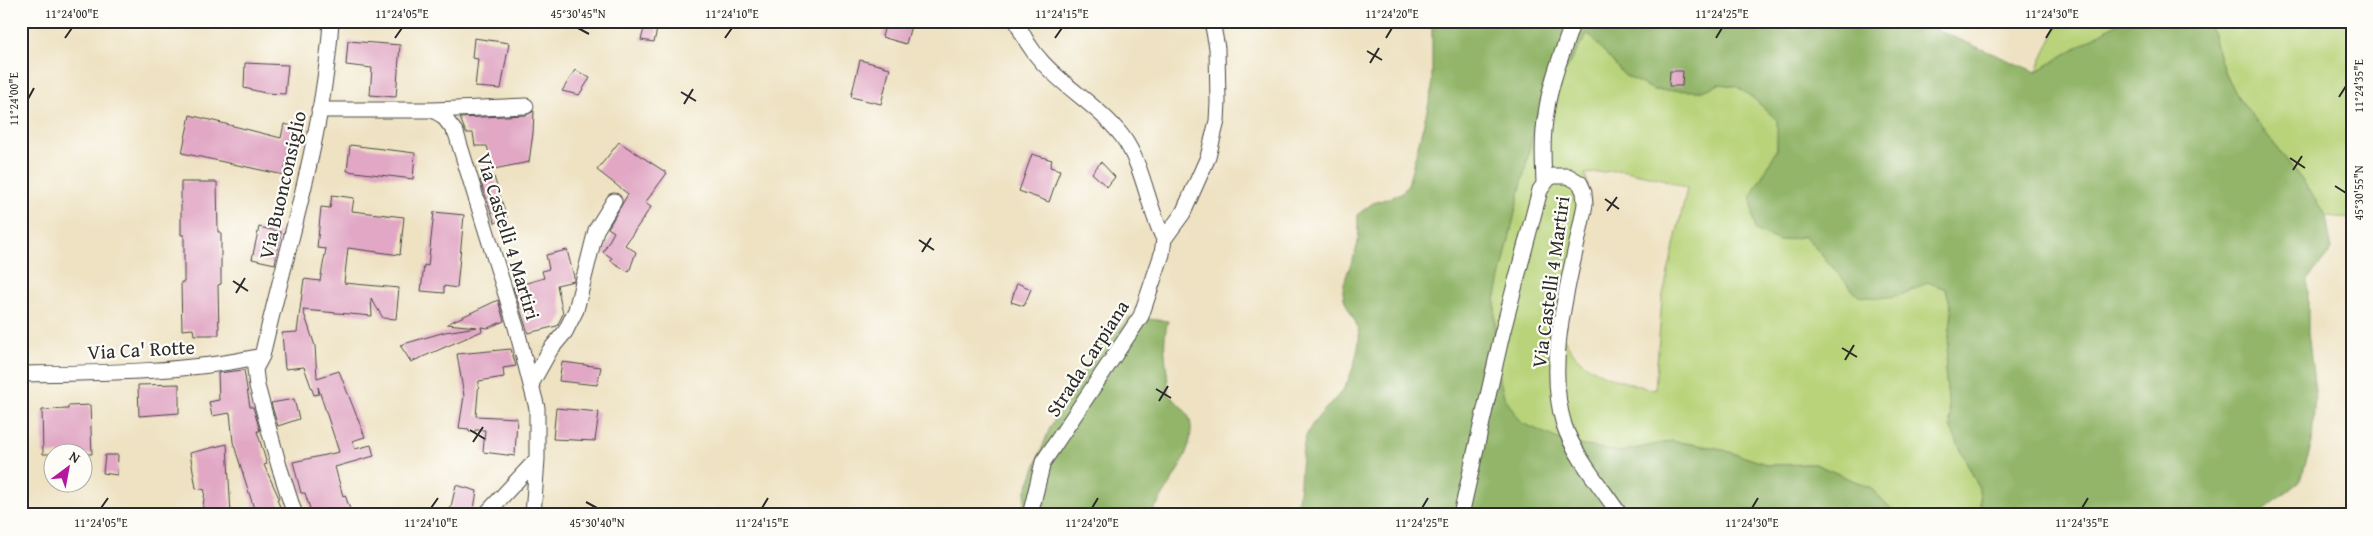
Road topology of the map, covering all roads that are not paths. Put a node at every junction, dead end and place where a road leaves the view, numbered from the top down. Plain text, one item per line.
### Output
1 (331, 21) edge
2 (1018, 21) edge
3 (1212, 21) edge
4 (1573, 21) edge
5 (526, 106) dead end
6 (319, 110) junction
7 (433, 110) junction
8 (1544, 183) junction
9 (614, 201) dead end
10 (1164, 239) junction
11 (262, 356) junction
12 (21, 374) edge
13 (531, 384) junction
14 (537, 459) junction
15 (295, 515) edge
16 (485, 515) edge
17 (533, 515) edge
18 (1030, 515) edge
19 (1461, 515) edge
20 (1620, 515) edge

1 - 6 street, Via Buonconsiglio
2 - 10 street
3 - 10 street, Strada Carpiana
4 - 8 street
5 - 7 street
6 - 7 street
6 - 11 street, Via Buonconsiglio
7 - 13 street, Via Castelli 4 Martiri
8 - 19 street, Via Castelli 4 Martiri
8 - 20 street, Via Castelli 4 Martiri
9 - 13 street, Via Castelli 4 Martiri
10 - 18 street, Strada Carpiana
11 - 12 street, Via Ca' Rotte
11 - 15 street, Via Buonconsiglio
13 - 14 street, Via Castelli 4 Martiri
14 - 16 street
14 - 17 street, Via Castelli 4 Martiri

